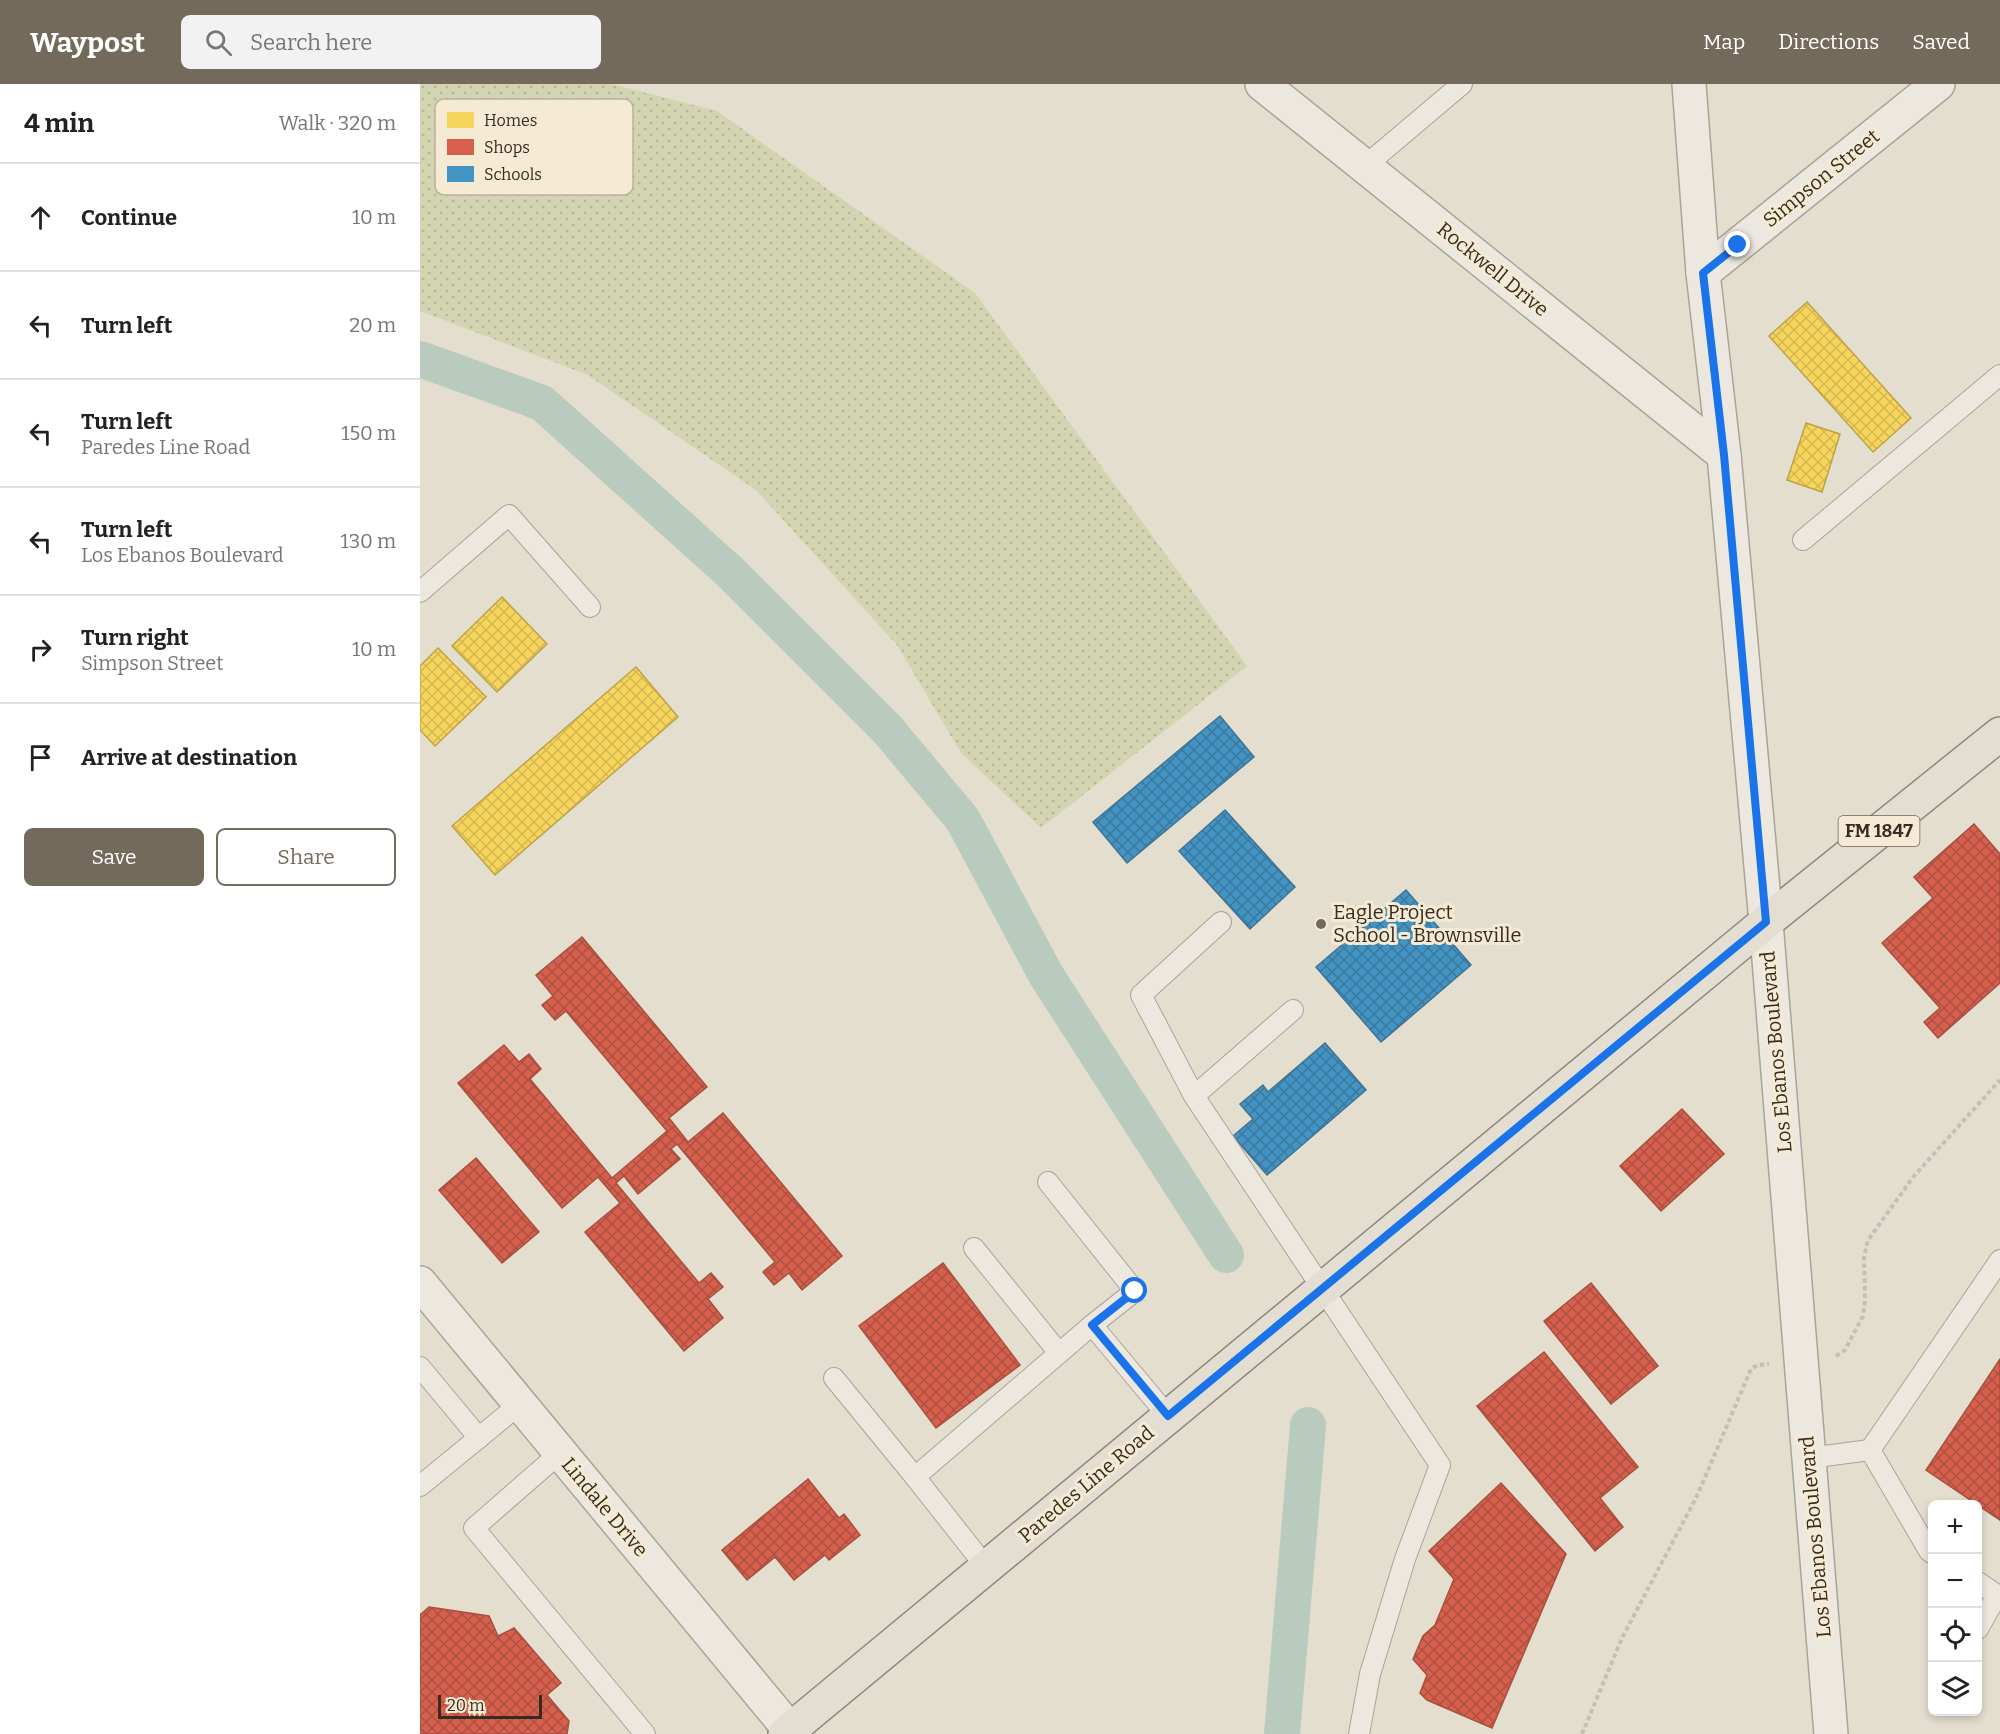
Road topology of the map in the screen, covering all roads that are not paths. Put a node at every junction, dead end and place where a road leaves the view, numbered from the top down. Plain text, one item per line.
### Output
1 (1262, 84) edge
2 (1462, 84) edge
3 (1689, 84) edge
4 (1938, 84) edge
5 (1365, 166) junction
6 (1703, 273) junction
7 (2000, 375) edge
8 (1724, 455) junction
9 (1803, 540) dead end
10 (420, 592) edge
11 (590, 607) dead end
12 (2000, 734) edge
13 (1221, 922) dead end
14 (1766, 922) junction
15 (1293, 1010) dead end
16 (1194, 1096) junction
17 (1048, 1182) dead end
18 (974, 1248) dead end
19 (2000, 1260) edge
20 (420, 1283) edge
21 (1322, 1289) junction
22 (1092, 1325) junction
23 (1059, 1353) junction
24 (420, 1367) edge
25 (834, 1378) dead end
26 (520, 1404) junction
27 (1168, 1416) junction
28 (479, 1438) junction
29 (1870, 1450) junction
30 (560, 1452) junction
31 (1809, 1458) junction
32 (915, 1477) junction
33 (420, 1486) edge
34 (1928, 1549) edge
35 (986, 1568) junction
36 (1982, 1585) edge
37 (1999, 1596) edge
38 (1982, 1622) edge
39 (788, 1732) edge
40 (645, 1734) edge
41 (1360, 1734) edge
42 (1831, 1734) edge

1 - 5 street, Rockwell Drive
2 - 5 lane
3 - 6 street, Los Ebanos Boulevard
4 - 6 street, Simpson Street
5 - 8 street, Rockwell Drive
6 - 8 street, Los Ebanos Boulevard
7 - 9 lane
8 - 14 street, Los Ebanos Boulevard
10 - 11 lane
12 - 14 main road, Paredes Line Road / FM 1847
13 - 16 lane
14 - 21 main road, Paredes Line Road / FM 1847
14 - 31 street, Los Ebanos Boulevard
15 - 16 lane
16 - 21 lane
17 - 22 lane
18 - 23 lane
19 - 29 lane
20 - 26 street, Lindale Drive
21 - 27 main road, Paredes Line Road / FM 1847
21 - 41 lane
22 - 23 lane
22 - 27 lane
23 - 32 lane
24 - 28 lane
25 - 32 lane
26 - 28 lane
26 - 30 street, Lindale Drive
27 - 35 main road, Paredes Line Road / FM 1847
28 - 33 lane
29 - 31 lane
29 - 34 lane
30 - 39 street, Lindale Drive
30 - 40 lane
31 - 42 street, Los Ebanos Boulevard
32 - 35 lane
35 - 39 main road, Paredes Line Road / FM 1847
36 - 37 lane
37 - 38 lane

